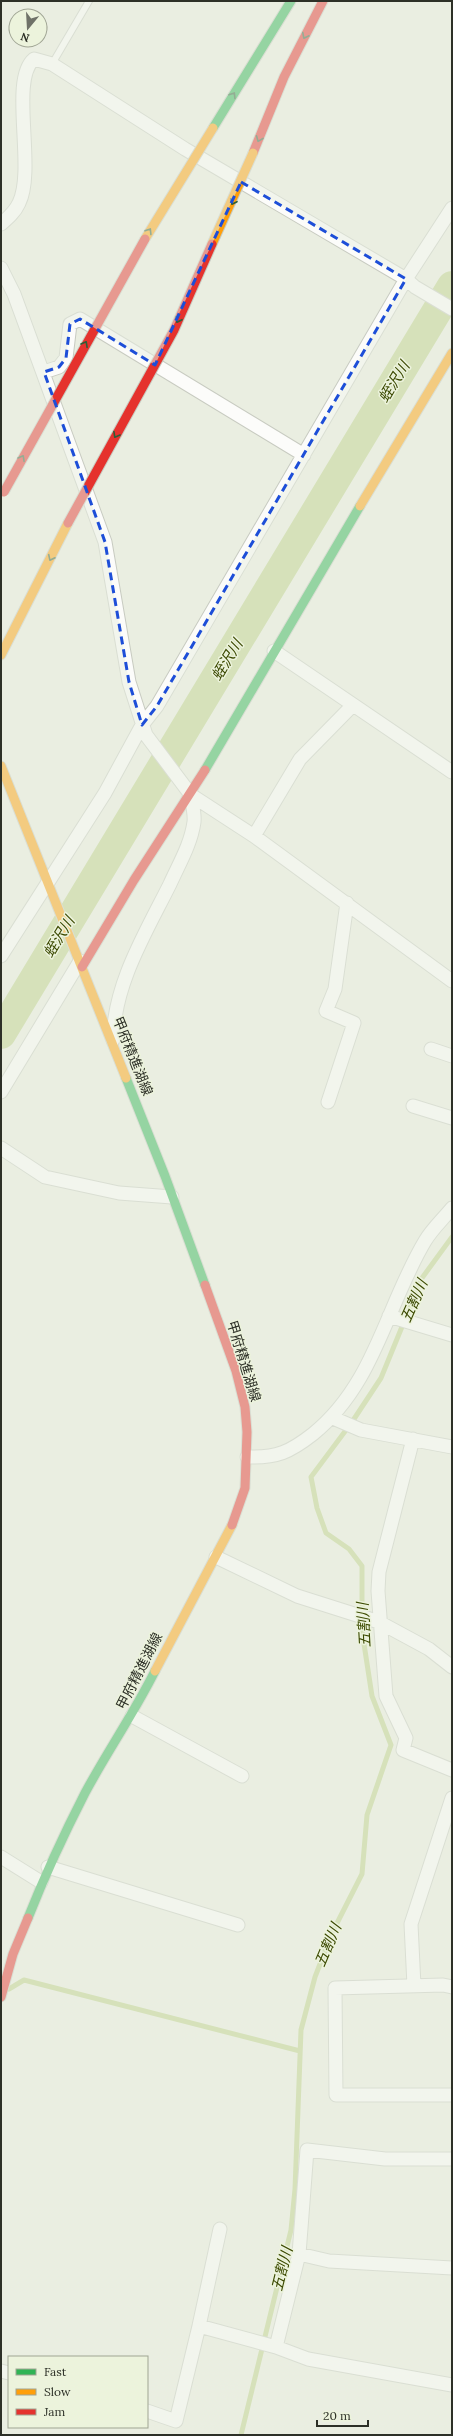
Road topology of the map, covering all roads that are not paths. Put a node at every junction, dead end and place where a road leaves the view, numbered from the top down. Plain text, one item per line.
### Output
1 (89, 1) edge
2 (291, 1) edge
3 (323, 1) edge
4 (52, 64) junction
5 (452, 208) edge
6 (1, 224) edge
7 (1, 268) edge
8 (411, 283) junction
9 (452, 309) edge
10 (452, 353) edge
11 (44, 372) junction
12 (304, 456) junction
13 (2, 494) edge
14 (274, 651) junction
15 (1, 655) edge
16 (353, 705) junction
17 (144, 730) junction
18 (1, 766) edge
19 (452, 772) edge
20 (188, 790) junction
21 (254, 836) junction
22 (50, 885) junction
23 (347, 904) junction
24 (1, 956) edge
25 (80, 961) junction
26 (452, 981) edge
27 (113, 1042) junction
28 (431, 1049) dead end
29 (452, 1056) edge
30 (1, 1092) edge
31 (328, 1102) dead end
32 (413, 1106) dead end
33 (452, 1118) edge
34 (1, 1148) edge
35 (172, 1197) junction
36 (452, 1208) edge
37 (389, 1316) junction
38 (452, 1335) edge
39 (333, 1418) junction
40 (413, 1440) junction
41 (452, 1446) edge
42 (247, 1457) junction
43 (216, 1557) junction
44 (379, 1622) junction
45 (452, 1667) edge
46 (132, 1716) junction
47 (452, 1770) edge
48 (242, 1776) dead end
49 (452, 1798) edge
50 (1, 1857) edge
51 (48, 1867) junction
52 (41, 1882) junction
53 (238, 1925) dead end
54 (414, 1986) junction
55 (452, 1987) edge
56 (1, 1997) edge
57 (452, 2095) edge
58 (452, 2159) edge
59 (220, 2229) dead end
60 (299, 2254) junction
61 (452, 2268) edge
62 (198, 2326) junction
63 (276, 2347) junction
64 (452, 2385) edge
65 (148, 2411) edge

1 - 4 lane
13 -> 2 main road, bridge
3 -> 15 main road, bridge
4 - 6 street
4 - 8 street
5 - 8 street
7 - 11 street
8 - 9 street
8 - 12 street
10 - 14 main road
11 - 12 street
11 - 17 street
12 - 17 street
14 - 16 street
14 - 20 main road
16 - 19 street
16 - 21 street
17 - 20 street
17 - 22 street
18 - 22 main road, 甲府精進湖線
20 - 21 street
20 - 25 main road
20 - 27 street
21 - 23 street
22 - 24 street
22 - 25 main road, 甲府精進湖線
23 - 26 street
23 - 31 street
25 - 27 main road, 甲府精進湖線
25 - 30 street
27 - 35 main road, 甲府精進湖線
28 - 29 street
32 - 33 street
34 - 35 street
35 - 42 main road, 甲府精進湖線
36 - 37 street
37 - 38 street
37 - 39 street
39 - 40 street
39 - 42 street
40 - 41 street
40 - 44 street
42 - 43 main road, 甲府精進湖線
43 - 44 street
43 - 46 main road, 甲府精進湖線
44 - 45 street
44 - 47 street
46 - 48 street
46 - 51 main road, 甲府精進湖線
49 - 54 street
50 - 52 street
51 - 52 main road, 甲府精進湖線
51 - 53 street
52 - 56 main road, 甲府精進湖線
54 - 55 street
54 - 57 street
58 - 60 street
59 - 62 street
60 - 61 street
60 - 63 street
62 - 63 street
62 - 65 street
63 - 64 street

